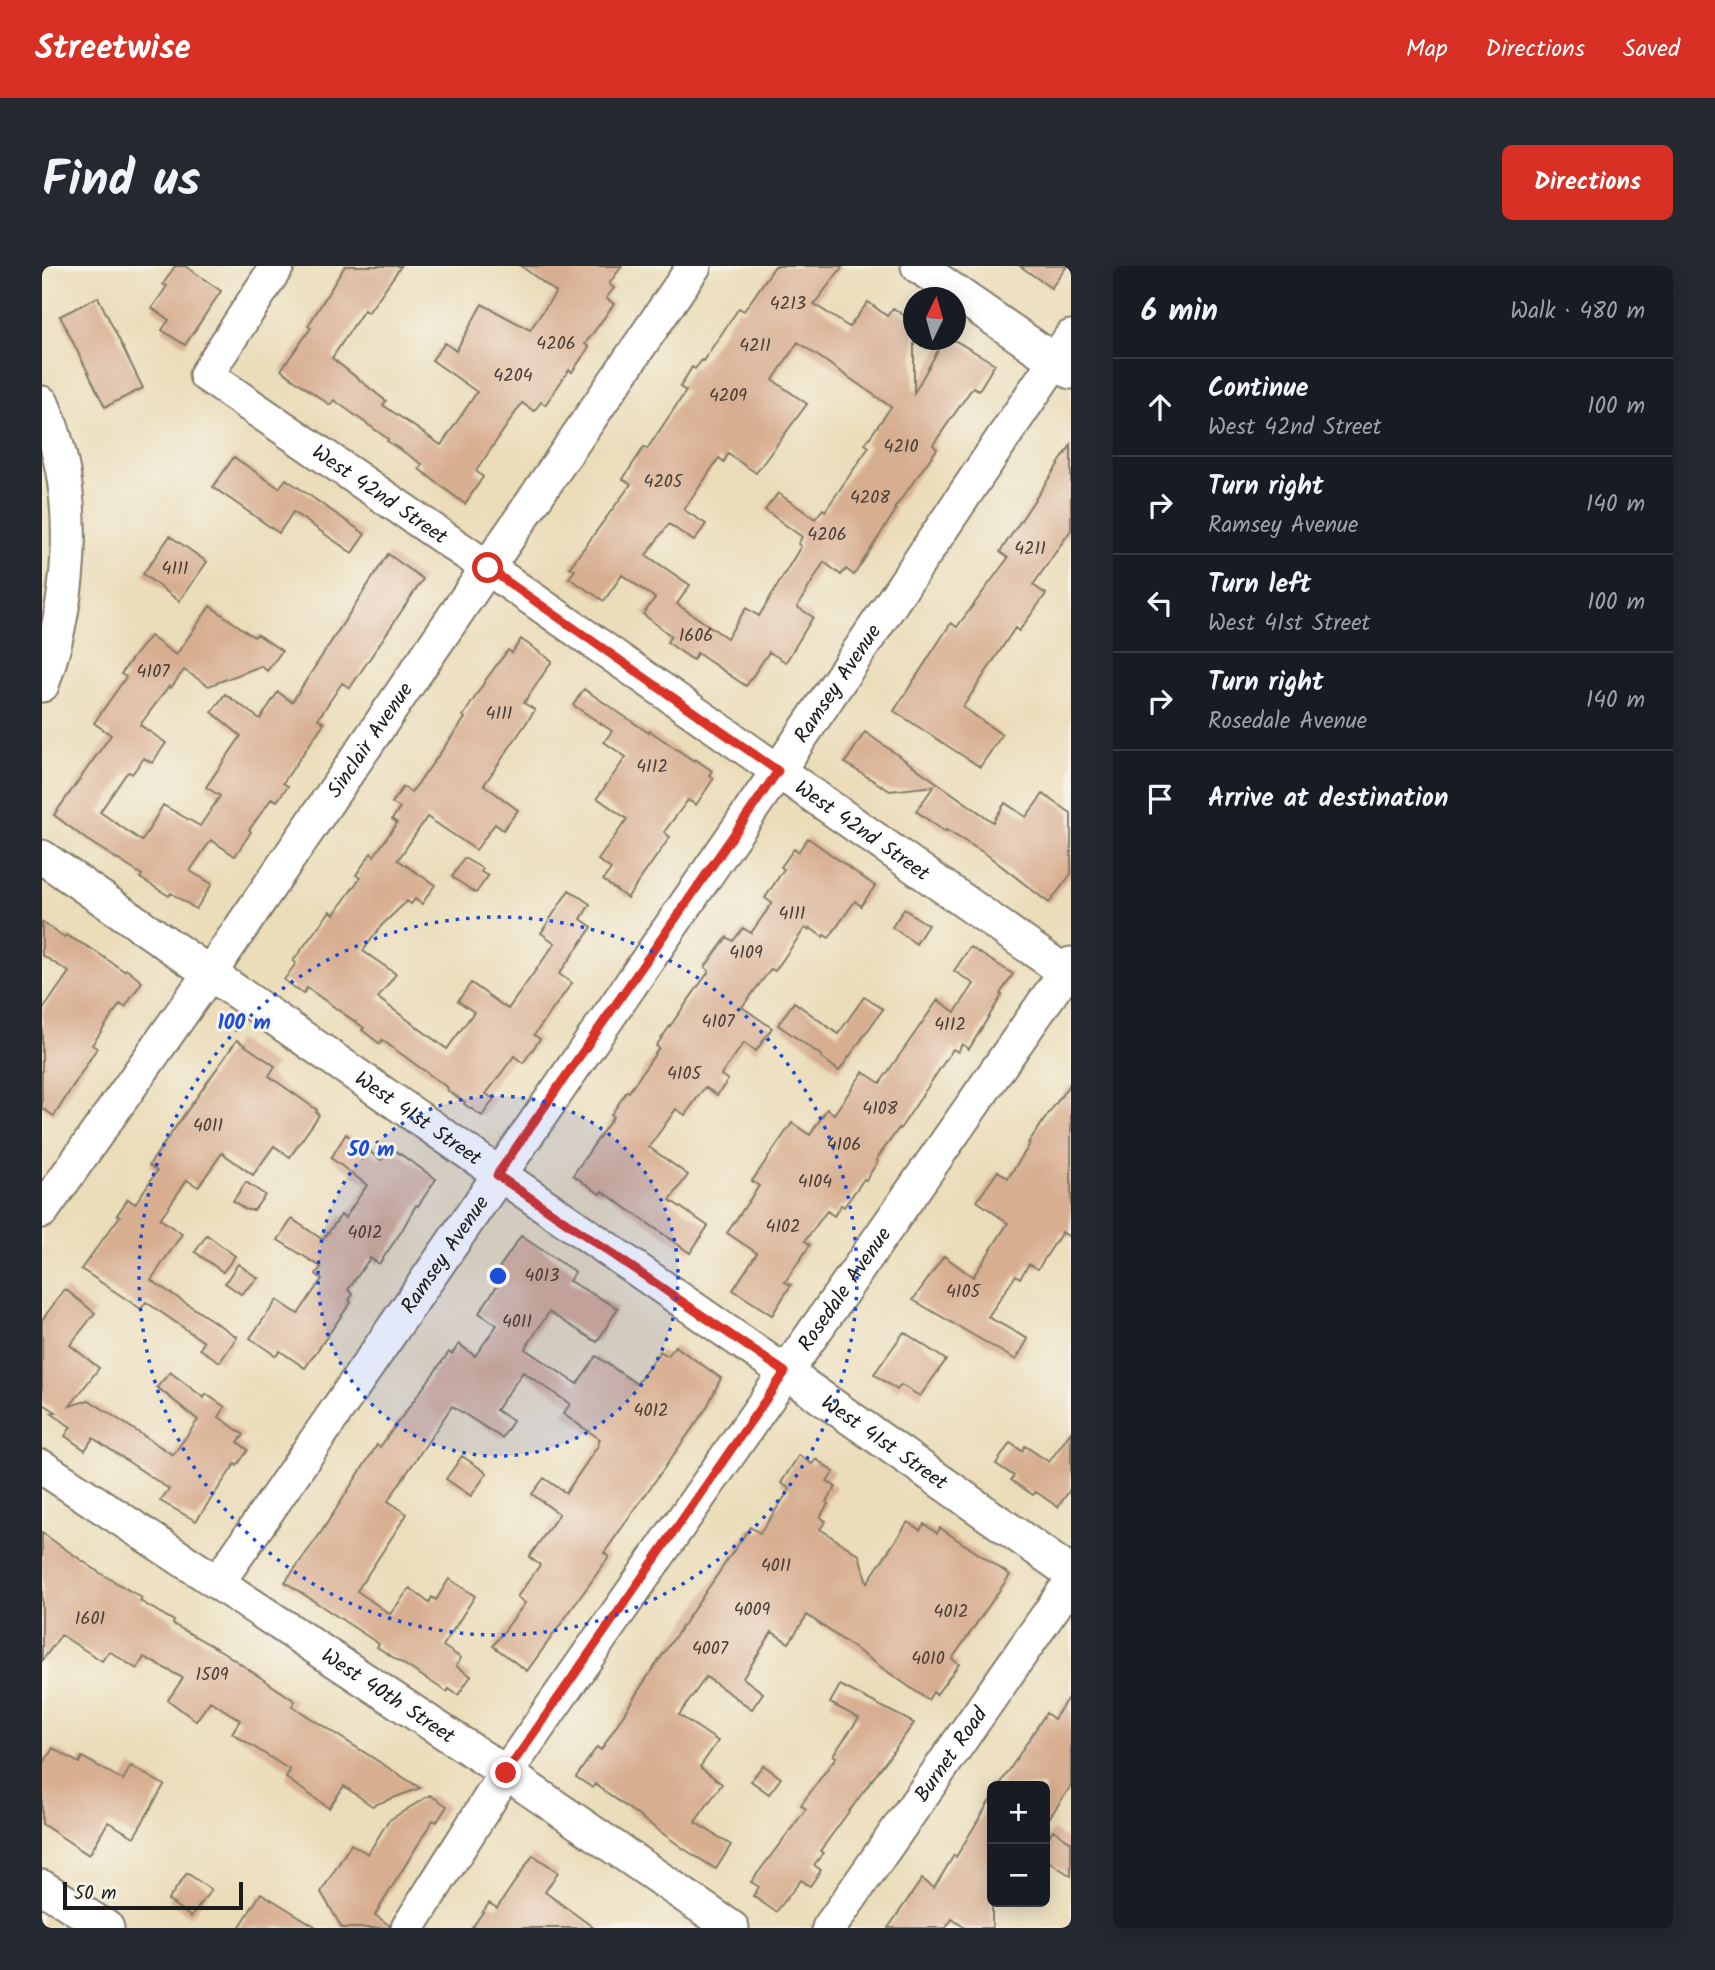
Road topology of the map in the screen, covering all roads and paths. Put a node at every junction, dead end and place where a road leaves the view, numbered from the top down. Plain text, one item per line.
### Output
1 (277, 266) edge
2 (694, 266) edge
3 (918, 266) edge
4 (1066, 357) edge
5 (42, 403) edge
6 (488, 568) junction
7 (42, 685) edge
8 (778, 771) junction
9 (42, 857) edge
10 (1069, 971) edge
11 (210, 973) junction
12 (497, 1175) junction
13 (42, 1211) edge
14 (785, 1372) junction
15 (42, 1467) edge
16 (1071, 1573) edge
17 (219, 1581) junction
18 (1071, 1582) edge
19 (506, 1773) junction
20 (42, 1887) edge
21 (103, 1927) edge
22 (408, 1928) edge
23 (732, 1928) edge
24 (829, 1928) edge

1 - 6 street, West 42nd Street
2 - 6 street, Sinclair Avenue
3 - 4 street
4 - 8 street, Ramsey Avenue
5 - 7 street
6 - 8 street, West 42nd Street
6 - 11 street, Sinclair Avenue
8 - 10 street, West 42nd Street
8 - 12 street, Ramsey Avenue
9 - 11 street, West 41st Street
10 - 14 street, Rosedale Avenue
11 - 12 street, West 41st Street
11 - 13 street, Sinclair Avenue
12 - 14 street, West 41st Street
12 - 17 street, Ramsey Avenue
14 - 16 street, West 41st Street
14 - 19 street, Rosedale Avenue
15 - 17 street, West 40th Street
17 - 19 street, West 40th Street
18 - 24 street, Burnet Road
19 - 22 street, Rosedale Avenue
19 - 23 street, West 40th Street
20 - 21 street

